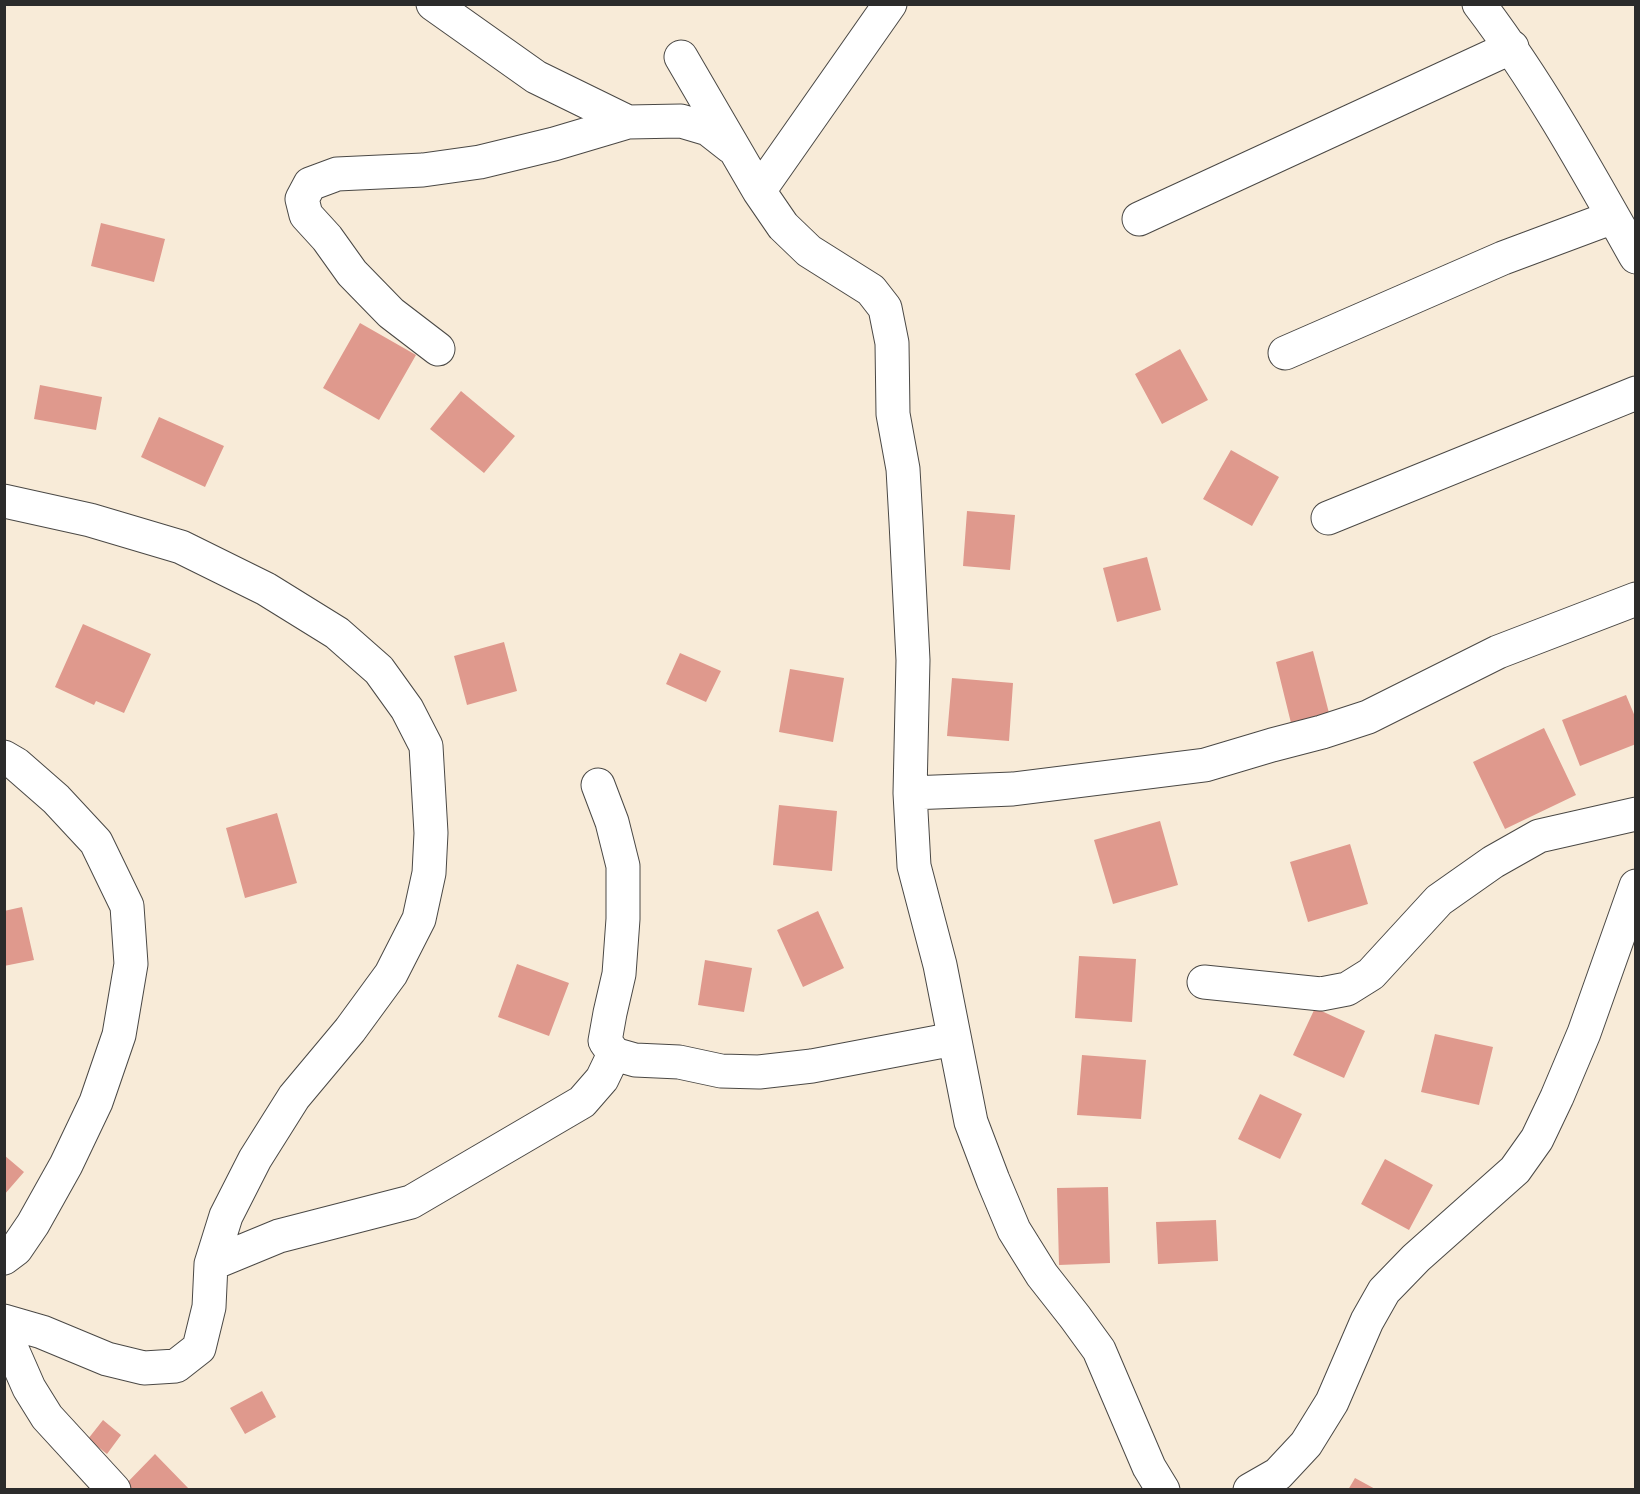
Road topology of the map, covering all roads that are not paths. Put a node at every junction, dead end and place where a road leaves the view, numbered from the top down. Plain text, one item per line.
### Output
1 (433, 4) edge
2 (890, 4) edge
3 (1479, 4) edge
4 (1512, 47) junction
5 (681, 57) dead end
6 (628, 122) junction
7 (735, 150) junction
8 (759, 191) junction
9 (1613, 217) junction
10 (1139, 219) dead end
11 (1635, 257) edge
12 (438, 349) dead end
13 (1285, 353) dead end
14 (1635, 393) edge
15 (4, 501) edge
16 (1328, 518) dead end
17 (1635, 600) edge
18 (4, 757) edge
19 (598, 785) dead end
20 (910, 793) junction
21 (1635, 814) edge
22 (1635, 886) edge
23 (1204, 982) dead end
24 (954, 1039) junction
25 (614, 1054) junction
26 (4, 1258) edge
27 (211, 1264) junction
28 (4, 1321) edge
29 (4, 1331) edge
30 (17, 1392) edge
31 (114, 1490) edge
32 (1163, 1490) edge
33 (1251, 1490) edge

1 - 6 street
2 - 8 street
3 - 4 street
4 - 9 street
4 - 10 street
5 - 7 street
6 - 7 street
6 - 12 street
7 - 8 street
8 - 20 street
9 - 11 street
9 - 13 street
14 - 16 street
15 - 27 street
17 - 20 street
18 - 26 street
19 - 25 street
20 - 24 street
21 - 23 street
22 - 33 street
24 - 25 street
24 - 32 street
25 - 27 street
27 - 28 street
29 - 30 street
30 - 31 street

